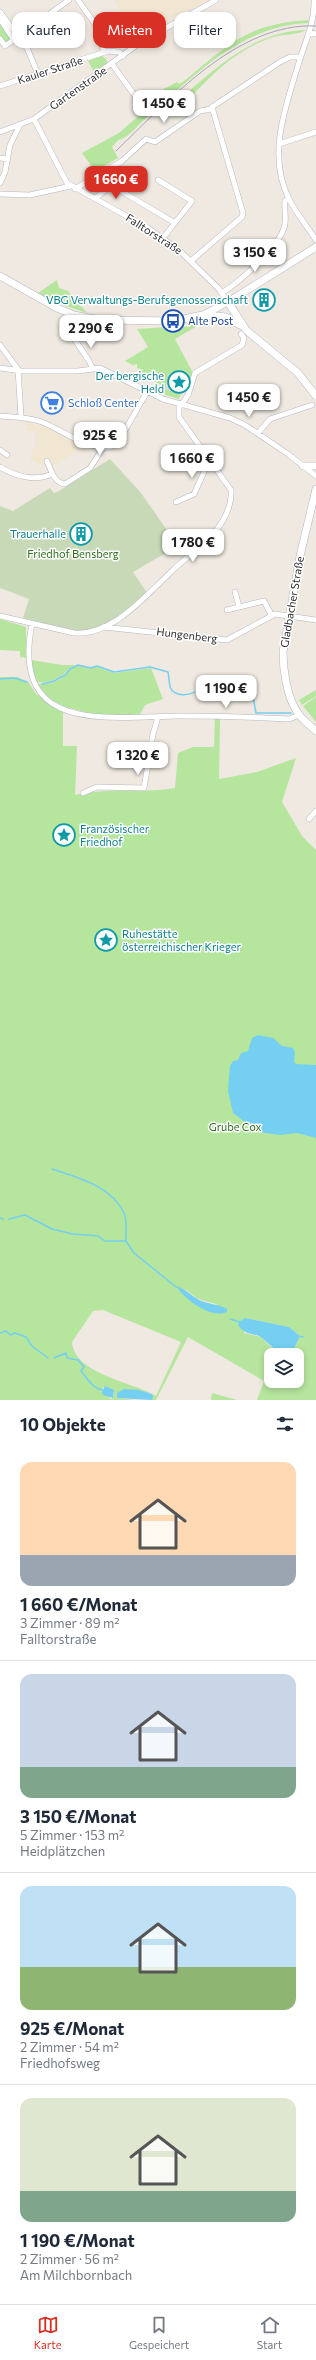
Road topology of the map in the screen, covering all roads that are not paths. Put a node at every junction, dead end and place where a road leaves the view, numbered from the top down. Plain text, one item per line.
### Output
1 (69, 0) edge
2 (78, 0) edge
3 (216, 0) edge
4 (314, 0) edge
5 (0, 12) edge
6 (52, 12) edge
7 (0, 19) edge
8 (314, 20) edge
9 (12, 32) edge
10 (309, 32) junction
11 (12, 33) edge
12 (316, 34) edge
13 (0, 39) edge
14 (12, 41) edge
15 (27, 48) edge
16 (104, 52) junction
17 (123, 56) junction
18 (301, 57) junction
19 (112, 64) junction
20 (38, 74) junction
21 (0, 86) edge
22 (143, 107) dead end
23 (211, 109) junction
24 (34, 119) junction
25 (20, 125) junction
26 (0, 132) edge
27 (316, 132) edge
28 (278, 144) junction
29 (0, 158) edge
30 (8, 159) junction
31 (158, 180) dead end
32 (0, 183) edge
33 (73, 188) junction
34 (0, 194) edge
35 (289, 198) junction
36 (95, 199) junction
37 (175, 223) junction
38 (163, 238) junction
39 (316, 240) edge
40 (316, 247) edge
41 (192, 260) junction
42 (0, 276) edge
43 (223, 292) junction
44 (228, 302) junction
45 (74, 315) junction
46 (203, 315) junction
47 (242, 330) junction
48 (0, 345) edge
49 (0, 368) edge
50 (18, 369) junction
51 (93, 370) junction
52 (147, 392) junction
53 (316, 396) edge
54 (180, 405) junction
55 (312, 405) dead end
56 (0, 416) edge
57 (21, 417) junction
58 (258, 433) junction
59 (103, 448) junction
60 (0, 450) edge
61 (7, 455) dead end
62 (210, 459) junction
63 (47, 461) dead end
64 (303, 466) junction
65 (316, 466) edge
66 (0, 467) edge
67 (52, 474) junction
68 (316, 476) edge
69 (316, 489) edge
70 (176, 502) dead end
71 (235, 592) dead end
72 (239, 606) junction
73 (227, 610) dead end
74 (289, 615) junction
75 (0, 616) edge
76 (272, 616) junction
77 (316, 620) edge
78 (32, 624) junction
79 (103, 627) junction
80 (299, 715) junction
81 (158, 717) junction
82 (316, 730) edge
83 (83, 793) dead end
84 (316, 811) edge
85 (309, 819) dead end

1 - 6 street
2 - 16 street
3 - 17 street, Gartenstraße
4 - 8 street
5 - 9 street
7 - 11 street
8 - 10 street
10 - 12 street
10 - 18 street
13 - 14 street
15 - 20 street
16 - 17 street, Kauler Straße
16 - 20 street, Kauler Straße
17 - 19 street, Gartenstraße
18 - 23 street
18 - 28 street
19 - 22 street
19 - 24 street, Gartenstraße
20 - 21 street, Kauler Straße
23 - 33 street
23 - 41 street
24 - 25 street, Gartenstraße
24 - 33 street, Falltorstraße
25 - 26 street, Gartenstraße
25 - 30 street
27 - 28 street
28 - 35 street
29 - 30 street
30 - 32 street
31 - 37 street
33 - 34 street
33 - 36 street, Falltorstraße
35 - 39 street
35 - 43 street
36 - 37 street
36 - 38 street, Falltorstraße
37 - 38 street
38 - 41 street, Falltorstraße
40 - 44 main road
41 - 43 street, Falltorstraße
42 - 45 main road
43 - 44 street, Falltorstraße
44 - 46 main road
44 - 47 main road
45 - 46 main road
45 - 51 street
46 - 47 main road
47 - 53 main road
47 - 54 street
48 - 50 street
49 - 50 street
50 - 51 street
50 - 57 street
51 - 52 street
52 - 54 street
52 - 59 street
54 - 58 street
54 - 62 street
55 - 58 street
56 - 57 street
57 - 59 street
58 - 64 street
59 - 67 street
60 - 61 street
62 - 70 street
62 - 79 street
63 - 67 street
64 - 65 main road
64 - 68 street
66 - 67 street
69 - 74 main road, Gladbacher Straße
71 - 72 street
72 - 73 street
72 - 76 street
74 - 76 street, Hungenberg
74 - 77 street, Hungenberg
74 - 80 main road, Gladbacher Straße
75 - 78 street
76 - 79 street, Hungenberg
78 - 79 street
78 - 81 street
80 - 81 street
80 - 82 main road, Gladbacher Straße
81 - 83 street
84 - 85 street

